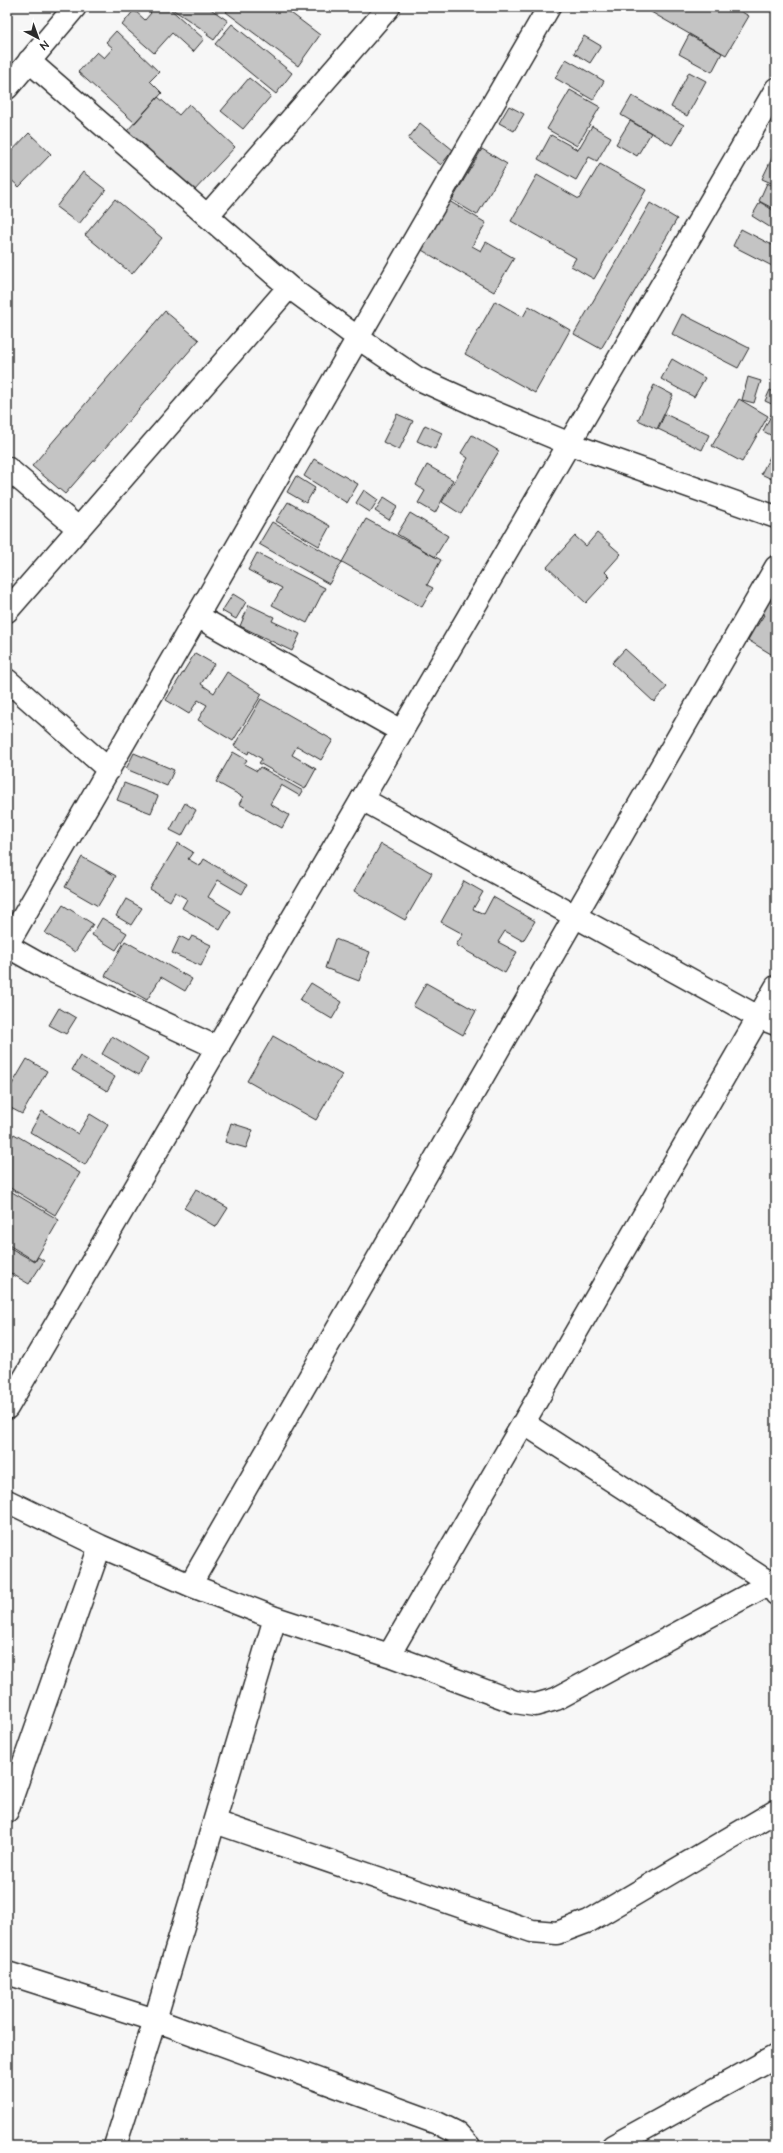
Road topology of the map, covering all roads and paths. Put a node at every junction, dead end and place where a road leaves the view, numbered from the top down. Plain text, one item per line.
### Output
1 (75, 7) edge
2 (389, 7) edge
3 (549, 7) edge
4 (29, 61) junction
5 (7, 88) edge
6 (776, 89) edge
7 (207, 216) junction
8 (289, 287) junction
9 (358, 338) junction
10 (570, 444) junction
11 (7, 468) edge
12 (776, 517) edge
13 (79, 528) junction
14 (776, 567) edge
15 (7, 611) edge
16 (197, 616) junction
17 (7, 680) edge
18 (401, 731) junction
19 (109, 770) junction
20 (362, 799) junction
21 (577, 915) junction
22 (7, 946) edge
23 (776, 987) edge
24 (767, 1020) edge
25 (218, 1048) junction
26 (7, 1408) edge
27 (524, 1424) junction
28 (7, 1501) edge
29 (100, 1546) junction
30 (190, 1585) junction
31 (774, 1586) edge
32 (274, 1618) junction
33 (389, 1655) junction
34 (7, 1811) edge
35 (776, 1811) edge
36 (215, 1822) junction
37 (7, 1973) edge
38 (155, 2020) junction
39 (776, 2056) edge
40 (115, 2146) edge
41 (469, 2146) edge
42 (612, 2146) edge

1 - 4 street
2 - 7 street
3 - 9 street
4 - 5 street
4 - 7 street
6 - 10 street
7 - 8 street
8 - 9 street
8 - 13 street
9 - 10 street
9 - 16 street
10 - 12 street
10 - 18 street
11 - 13 street
13 - 15 street
14 - 21 street
16 - 18 street
16 - 19 street
17 - 19 street
18 - 20 street
19 - 22 street
20 - 21 street
20 - 25 street
21 - 24 street
21 - 30 street
22 - 25 street
23 - 24 street
24 - 27 street
25 - 26 street
27 - 31 street
27 - 33 street
28 - 29 street
29 - 30 street
29 - 34 street
30 - 32 street
31 - 33 street
32 - 33 street
32 - 36 street
35 - 36 street
36 - 38 street
37 - 38 street
38 - 40 street
38 - 41 street
39 - 42 street

